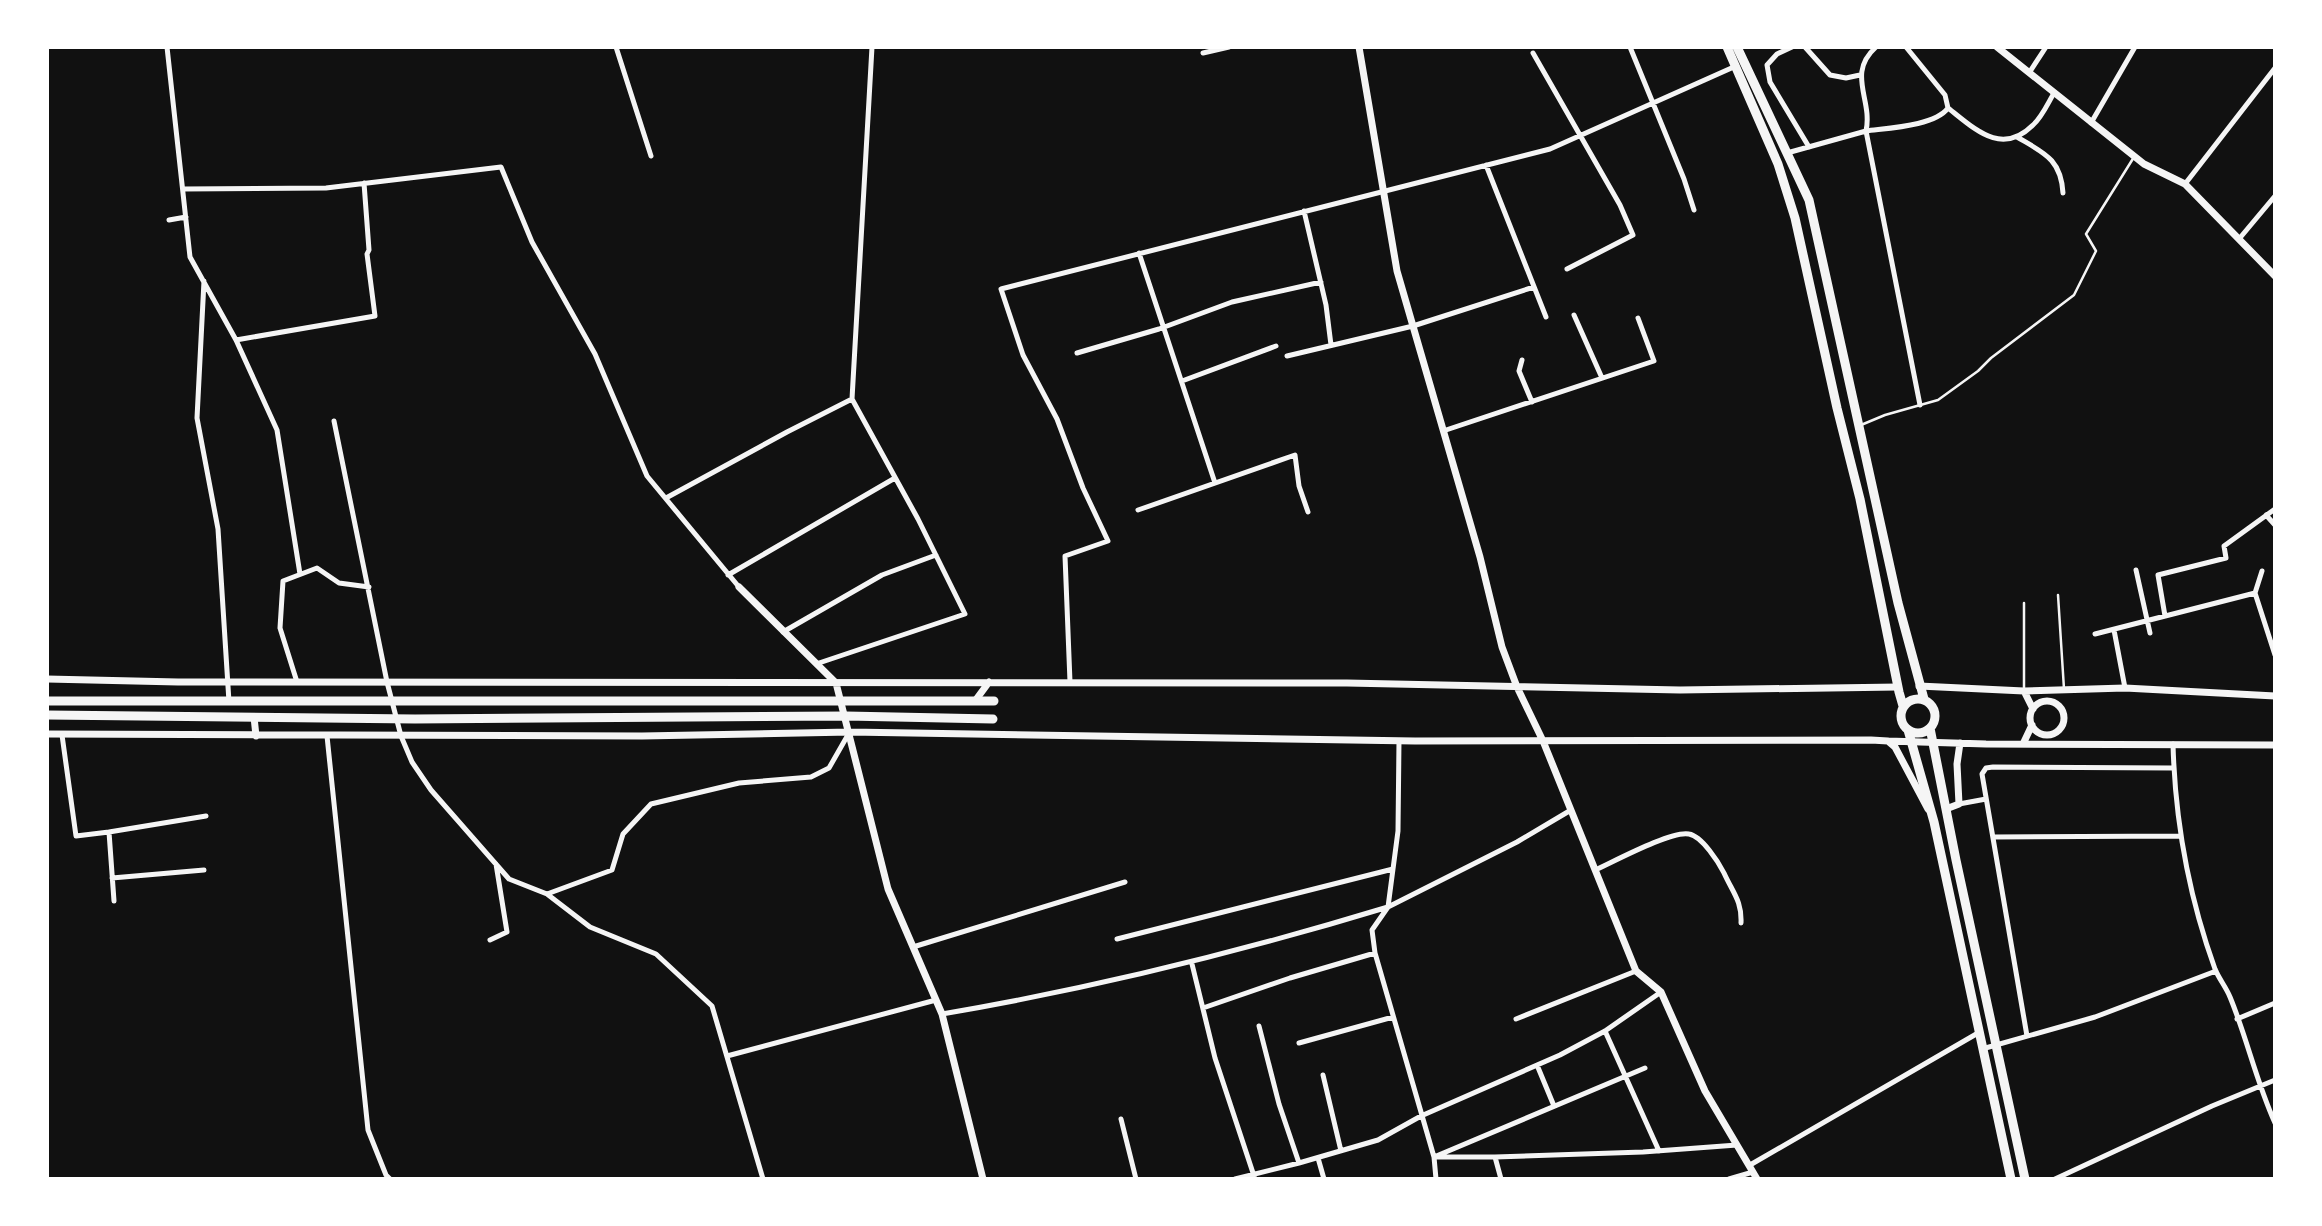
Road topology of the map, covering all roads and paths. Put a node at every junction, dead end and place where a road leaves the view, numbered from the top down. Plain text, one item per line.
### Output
1 (167, 47) edge
2 (616, 47) edge
3 (872, 47) edge
4 (1229, 47) edge
5 (1359, 47) edge
6 (1630, 47) edge
7 (1727, 47) edge
8 (1737, 47) edge
9 (1791, 47) edge
10 (1805, 47) edge
11 (1876, 47) edge
12 (1906, 47) edge
13 (1997, 47) edge
14 (2046, 47) edge
15 (2135, 47) edge
16 (1203, 53) dead end
17 (1533, 53) dead end
18 (1740, 64) junction
19 (2275, 68) edge
20 (2029, 73) junction
21 (1860, 75) junction
22 (2054, 93) junction
23 (1654, 103) junction
24 (1948, 107) junction
25 (2091, 123) junction
26 (1866, 131) junction
27 (1580, 135) junction
28 (2017, 137) junction
29 (1809, 147) junction
30 (1787, 153) junction
31 (651, 156) dead end
32 (2134, 157) junction
33 (1486, 165) junction
34 (364, 183) junction
35 (2185, 184) junction
36 (183, 189) junction
37 (1382, 190) junction
38 (2063, 193) dead end
39 (2275, 196) edge
40 (1694, 210) dead end
41 (1304, 211) junction
42 (186, 217) junction
43 (169, 220) dead end
44 (2239, 239) junction
45 (1139, 253) junction
46 (1567, 269) dead end
47 (2275, 276) edge
48 (204, 281) junction
49 (1321, 282) junction
50 (1534, 287) junction
51 (1574, 316) dead end
52 (1546, 317) dead end
53 (1638, 318) dead end
54 (1413, 326) junction
55 (1164, 327) junction
56 (236, 340) junction
57 (1331, 345) junction
58 (1276, 346) dead end
59 (1077, 353) dead end
60 (1287, 356) dead end
61 (1522, 360) dead end
62 (1602, 378) junction
63 (1182, 381) junction
64 (852, 399) junction
65 (1532, 402) junction
66 (1920, 405) junction
67 (334, 421) dead end
68 (1858, 426) junction
69 (1443, 431) junction
70 (1845, 431) junction
71 (895, 478) junction
72 (1215, 482) junction
73 (1874, 496) junction
74 (666, 498) junction
75 (1860, 499) junction
76 (2275, 509) edge
77 (1138, 510) dead end
78 (1308, 512) dead end
79 (2266, 515) junction
80 (2275, 525) edge
81 (936, 555) junction
82 (2136, 570) dead end
83 (2262, 570) dead end
84 (300, 574) junction
85 (728, 575) junction
86 (369, 587) junction
87 (738, 587) joint
88 (2255, 593) junction
89 (2058, 595) dead end
90 (2024, 603) dead end
91 (2165, 616) junction
92 (2147, 621) junction
93 (2115, 630) dead end
94 (783, 632) junction
95 (2150, 633) dead end
96 (2095, 634) dead end
97 (2272, 639) edge
98 (2275, 655) edge
99 (816, 664) junction
100 (47, 679) edge
101 (227, 682) junction
102 (297, 682) junction
103 (387, 682) junction
104 (989, 682) junction
105 (1070, 682) junction
106 (836, 683) junction
107 (1919, 686) junction
108 (1517, 687) junction
109 (1898, 687) junction
110 (2125, 688) junction
111 (2064, 689) junction
112 (2024, 691) junction
113 (2275, 696) edge
114 (1924, 699) junction
115 (47, 701) edge
116 (393, 701) junction
117 (842, 701) junction
118 (975, 701) junction
119 (994, 701) dead end
120 (229, 702) junction
121 (1903, 706) junction
122 (2060, 707) junction
123 (2033, 709) junction
124 (47, 715) edge
125 (846, 716) junction
126 (254, 717) junction
127 (398, 719) junction
128 (975, 719) junction
129 (993, 719) dead end
130 (2032, 725) junction
131 (1930, 728) junction
132 (2060, 728) junction
133 (1908, 730) junction
134 (850, 732) junction
135 (994, 733) junction
136 (47, 734) edge
137 (62, 734) junction
138 (256, 736) junction
139 (327, 736) junction
140 (401, 736) junction
141 (1399, 741) junction
142 (1543, 741) junction
143 (1888, 741) junction
144 (1911, 741) junction
145 (1931, 741) junction
146 (1960, 743) junction
147 (2067, 743) junction
148 (2023, 744) junction
149 (2172, 744) junction
150 (2275, 745) edge
151 (2173, 768) junction
152 (1986, 799) junction
153 (1959, 804) junction
154 (1945, 809) junction
155 (1571, 810) junction
156 (206, 816) dead end
157 (1934, 822) junction
158 (108, 832) junction
159 (2181, 836) junction
160 (1993, 837) junction
161 (496, 864) junction
162 (1394, 869) junction
163 (204, 870) dead end
164 (1595, 870) junction
165 (112, 878) junction
166 (1125, 882) dead end
167 (547, 894) junction
168 (114, 901) dead end
169 (1388, 907) junction
170 (1741, 923) dead end
171 (1117, 939) dead end
172 (490, 940) dead end
173 (913, 947) junction
174 (1375, 953) junction
175 (1192, 964) junction
176 (1636, 971) junction
177 (2216, 971) junction
178 (1661, 992) junction
179 (936, 1000) junction
180 (2275, 1003) edge
181 (1203, 1008) junction
182 (942, 1014) junction
183 (1393, 1017) junction
184 (1516, 1019) dead end
185 (2237, 1020) junction
186 (1259, 1026) dead end
187 (1605, 1031) junction
188 (1978, 1033) junction
189 (2027, 1037) junction
190 (1298, 1043) dead end
191 (1996, 1046) junction
192 (1982, 1049) junction
193 (727, 1056) junction
194 (1536, 1065) junction
195 (1645, 1068) dead end
196 (1323, 1075) dead end
197 (1625, 1076) junction
198 (2275, 1080) edge
199 (2259, 1087) junction
200 (1554, 1106) junction
201 (1421, 1115) junction
202 (1121, 1119) dead end
203 (2275, 1123) edge
204 (1737, 1145) junction
205 (1341, 1151) junction
206 (1659, 1151) junction
207 (1434, 1157) junction
208 (1495, 1157) junction
209 (1318, 1158) junction
210 (1299, 1164) junction
211 (1753, 1172) edge
212 (1255, 1177) edge
213 (390, 1179) edge
214 (763, 1179) edge
215 (983, 1179) edge
216 (1136, 1179) edge
217 (1235, 1179) edge
218 (1324, 1179) edge
219 (1436, 1179) edge
220 (1501, 1179) edge
221 (1728, 1179) edge
222 (2011, 1179) edge
223 (2025, 1179) edge
224 (2055, 1179) edge

1 - 36 street
2 - 31 street
3 - 64 street
4 - 16 street
5 - 37 street
6 - 23 street
7 - 18 main road
8 - 18 main road
9 - 29 street
10 - 21 street
11 - 21 street
12 - 24 street
13 - 20 street
14 - 20 street
15 - 25 street
17 - 27 street
18 - 23 street
18 - 30 main road
18 - 70 main road
19 - 35 street
20 - 22 street
21 - 26 street
22 - 25 street
22 - 28 street
23 - 27 street
23 - 40 street
24 - 26 street
24 - 28 street
25 - 32 street
26 - 29 street
26 - 66 street
27 - 33 street
27 - 46 street
28 - 38 street
29 - 30 street
30 - 68 main road
32 - 35 street
32 - 66 lane
33 - 37 street
33 - 50 street
34 - 36 street
34 - 56 street
34 - 74 street
35 - 44 street
36 - 42 street
37 - 41 street
37 - 54 street
39 - 44 street
41 - 45 street
41 - 49 street
42 - 43 street
42 - 48 street
44 - 47 street
45 - 55 street
45 - 105 street
48 - 56 street
48 - 101 street
49 - 55 street
49 - 57 street
50 - 52 street
50 - 54 street
51 - 62 street
53 - 62 street
54 - 57 street
54 - 69 street
55 - 59 street
55 - 63 street
56 - 84 street
57 - 60 street
58 - 63 street
61 - 65 street
62 - 65 street
63 - 72 street
64 - 71 street
64 - 74 street
65 - 69 street
66 - 68 lane
67 - 86 street
68 - 70 lane
68 - 73 main road
69 - 108 street
70 - 75 main road
71 - 81 street
71 - 85 street
72 - 77 street
72 - 78 street
73 - 75 main road
73 - 107 main road
74 - 85 street
75 - 109 main road
76 - 79 street
79 - 80 street
79 - 91 street
81 - 94 street
81 - 99 street
82 - 92 street
83 - 88 street
84 - 86 street
84 - 102 street
85 - 87 street
86 - 103 street
87 - 94 street
88 - 91 street
88 - 97 street
89 - 111 lane
90 - 112 lane
91 - 92 street
92 - 95 street
92 - 96 street
93 - 110 street
94 - 99 street
97 - 98 street
99 - 106 street
100 - 101 street
101 - 102 street
101 - 120 street
102 - 103 street
103 - 106 street
103 - 116 street
104 - 105 street
104 - 106 street
104 - 118 street
105 - 108 street
106 - 117 street
107 - 112 street
107 - 114 main road
108 - 109 street
108 - 142 street
109 - 121 main road
110 - 111 street
110 - 113 street
111 - 112 street
111 - 122 street
112 - 123 street
114 - 121 main road
114 - 131 main road
115 - 120 main road
116 - 117 main road
116 - 120 main road
116 - 127 street
117 - 118 main road
117 - 125 street
118 - 119 main road
121 - 133 main road
122 - 123 street
122 - 132 street
123 - 130 street
124 - 126 main road
125 - 127 main road
125 - 128 main road
125 - 134 street
126 - 127 main road
126 - 138 street
127 - 140 street
128 - 129 main road
128 - 135 street
130 - 132 street
130 - 148 street
131 - 133 main road
131 - 145 main road
132 - 147 street
133 - 144 main road
134 - 135 street
134 - 140 street
134 - 167 street
134 - 173 street
135 - 141 street
136 - 137 street
137 - 138 street
137 - 158 street
138 - 139 street
139 - 140 street
139 - 213 street
140 - 161 street
141 - 142 street
141 - 162 street
142 - 143 street
142 - 155 street
143 - 144 street
143 - 157 street
144 - 145 street
144 - 157 main road
145 - 146 street
145 - 154 main road
146 - 148 street
146 - 153 street
147 - 148 street
147 - 149 street
149 - 150 street
149 - 151 street
151 - 152 street
151 - 159 street
152 - 153 street
152 - 160 street
153 - 154 street
154 - 191 main road
155 - 164 street
155 - 169 street
156 - 158 street
157 - 188 main road
158 - 165 street
159 - 160 street
159 - 177 street
160 - 189 street
161 - 167 street
161 - 172 street
162 - 169 street
162 - 171 street
163 - 165 street
164 - 170 street
164 - 176 street
165 - 168 street
166 - 173 street
167 - 193 street
169 - 174 street
169 - 175 street
173 - 179 street
174 - 181 street
174 - 183 street
175 - 181 street
175 - 182 street
176 - 178 street
176 - 184 street
177 - 185 street
177 - 189 street
178 - 187 street
178 - 204 street
179 - 182 street
179 - 193 street
180 - 185 street
181 - 212 street
182 - 215 street
183 - 190 street
183 - 201 street
185 - 199 street
186 - 210 street
187 - 194 street
187 - 197 street
188 - 192 main road
188 - 211 street
189 - 191 street
191 - 192 street
191 - 223 main road
192 - 222 main road
193 - 214 street
194 - 200 street
194 - 201 street
195 - 197 street
196 - 205 street
197 - 200 street
197 - 206 street
198 - 199 street
199 - 203 street
199 - 224 street
200 - 207 street
201 - 205 street
201 - 207 street
202 - 216 street
204 - 206 street
204 - 211 street
205 - 209 street
206 - 208 street
207 - 208 street
207 - 219 street
208 - 220 street
209 - 210 street
209 - 218 street
210 - 212 street
211 - 221 street
212 - 217 street

